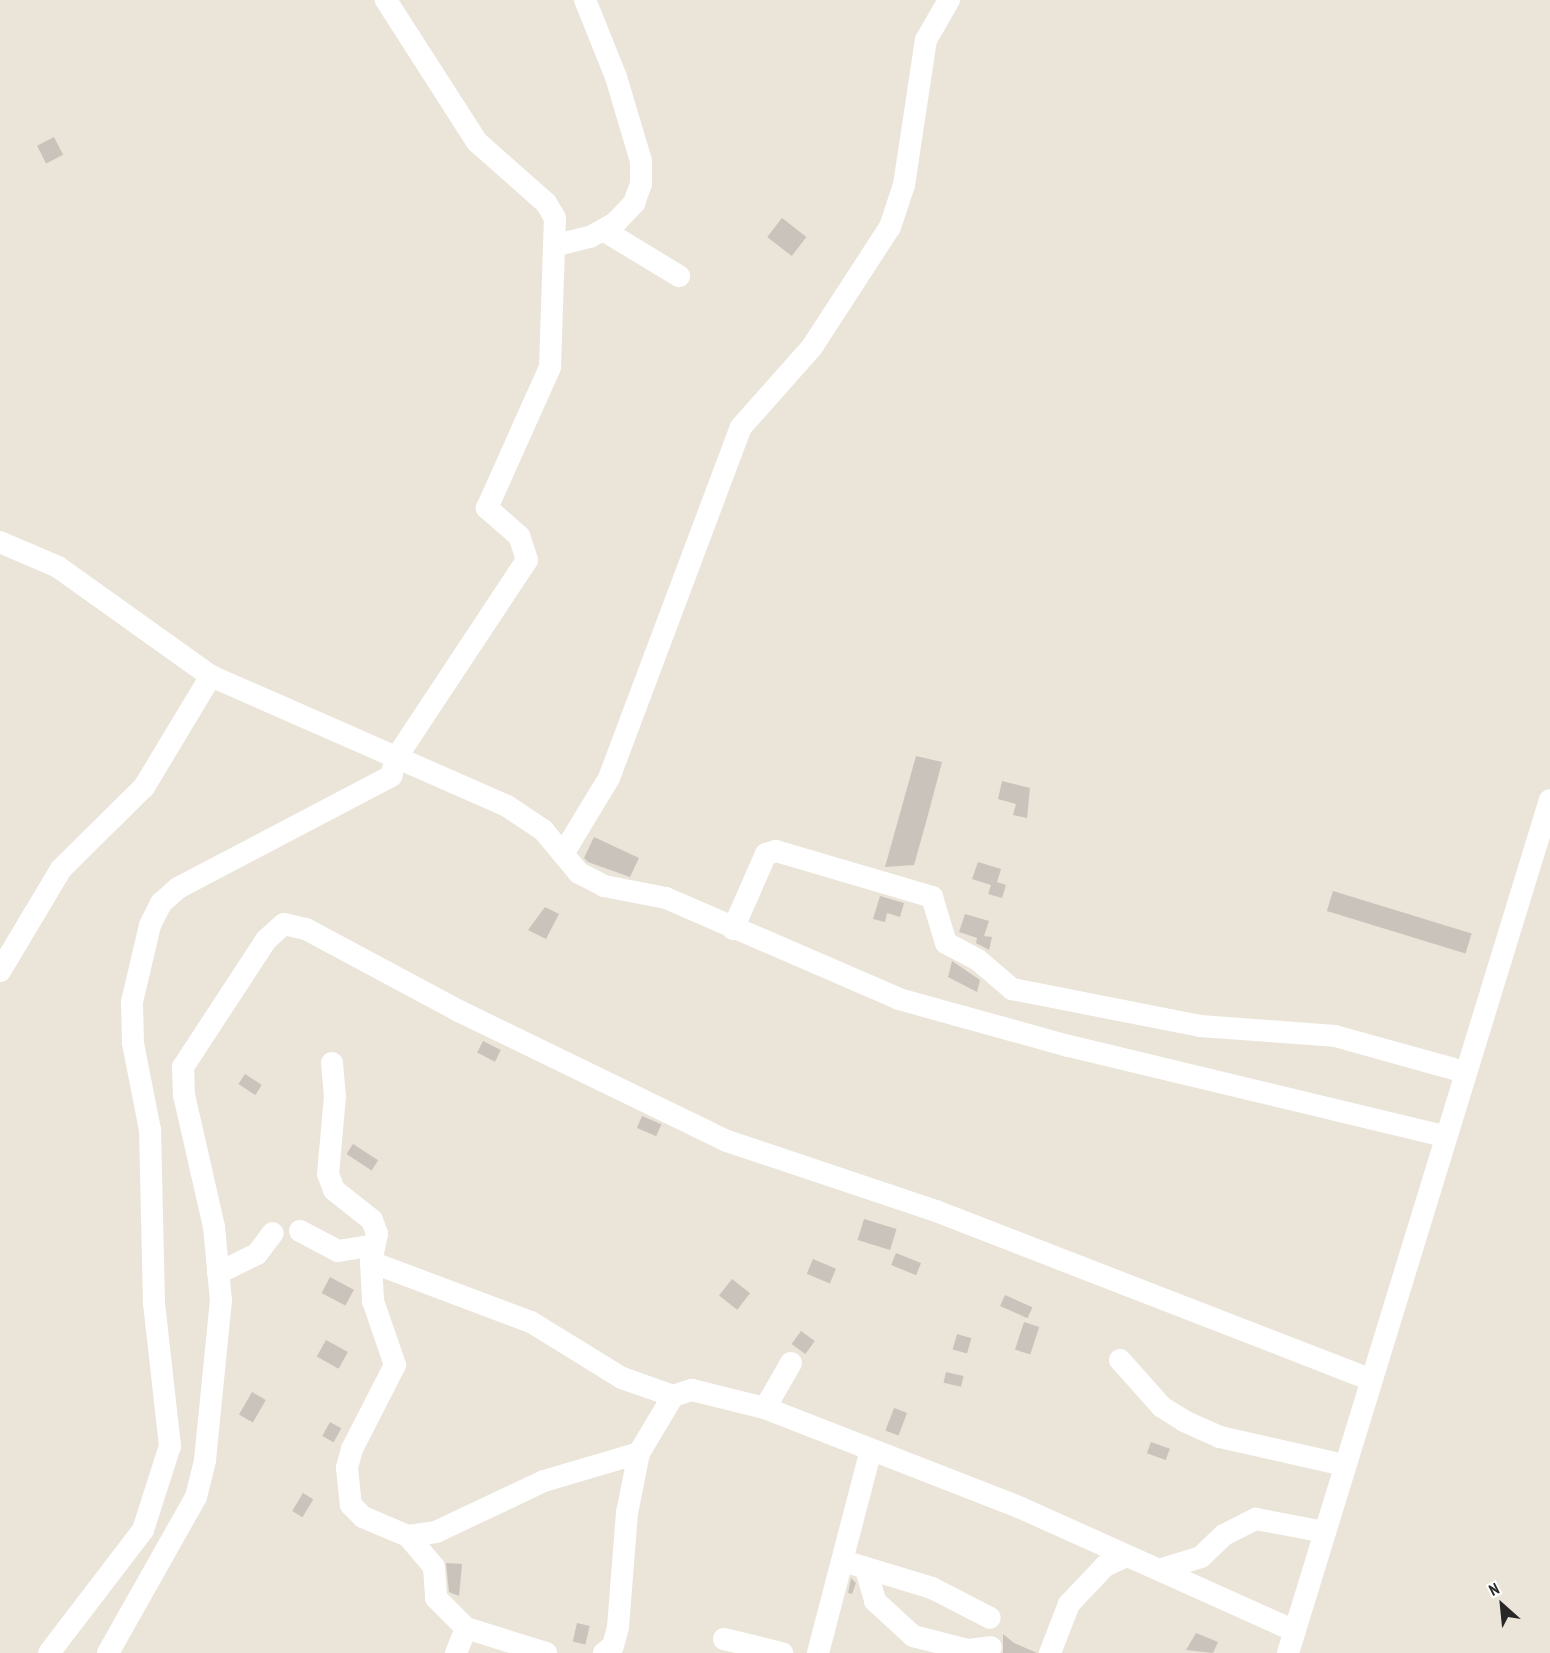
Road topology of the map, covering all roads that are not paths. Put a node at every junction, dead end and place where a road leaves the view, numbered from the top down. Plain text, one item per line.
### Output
1 (386, 0) edge
2 (585, 0) edge
3 (949, 0) edge
4 (603, 230) junction
5 (557, 245) junction
6 (679, 276) dead end
7 (0, 542) edge
8 (211, 676) junction
9 (396, 758) junction
10 (1550, 800) edge
11 (563, 854) junction
12 (733, 928) junction
13 (0, 971) edge
14 (332, 1063) dead end
15 (1465, 1072) junction
16 (1445, 1136) junction
17 (300, 1231) dead end
18 (273, 1233) dead end
19 (372, 1253) junction
20 (218, 1273) junction
21 (1120, 1360) dead end
22 (791, 1363) dead end
23 (1371, 1380) junction
24 (673, 1396) junction
25 (765, 1408) junction
26 (870, 1452) junction
27 (639, 1453) junction
28 (1344, 1465) junction
29 (1325, 1532) junction
30 (408, 1536) junction
31 (1122, 1558) junction
32 (844, 1560) junction
33 (866, 1569) junction
34 (1162, 1569) junction
35 (990, 1618) dead end
36 (466, 1628) junction
37 (1295, 1631) junction
38 (724, 1639) dead end
39 (991, 1647) dead end
40 (49, 1653) edge
41 (108, 1653) edge
42 (456, 1653) edge
43 (546, 1653) edge
44 (604, 1653) edge
45 (782, 1653) edge
46 (818, 1653) edge
47 (1050, 1653) edge
48 (1288, 1653) edge

1 - 5 street
2 - 4 street
3 - 11 street
4 - 5 street
4 - 6 street
5 - 9 street
7 - 8 street
8 - 9 street
8 - 13 street
9 - 11 street
9 - 40 street
10 - 15 street
11 - 12 street
12 - 15 street
12 - 16 street
14 - 19 street
15 - 16 street
16 - 23 street
17 - 19 street
18 - 20 street
19 - 24 street
19 - 30 street
20 - 23 street
20 - 41 street
21 - 28 street
22 - 25 street
23 - 28 street
24 - 25 street
24 - 27 street
25 - 26 street
26 - 31 street
26 - 32 street
27 - 30 street
27 - 44 street
28 - 29 street
29 - 34 street
29 - 37 street
30 - 36 street
31 - 34 street
31 - 47 street
32 - 33 street
32 - 46 street
33 - 35 street
33 - 39 street
34 - 37 street
36 - 42 street
36 - 43 street
37 - 48 street
38 - 45 street

